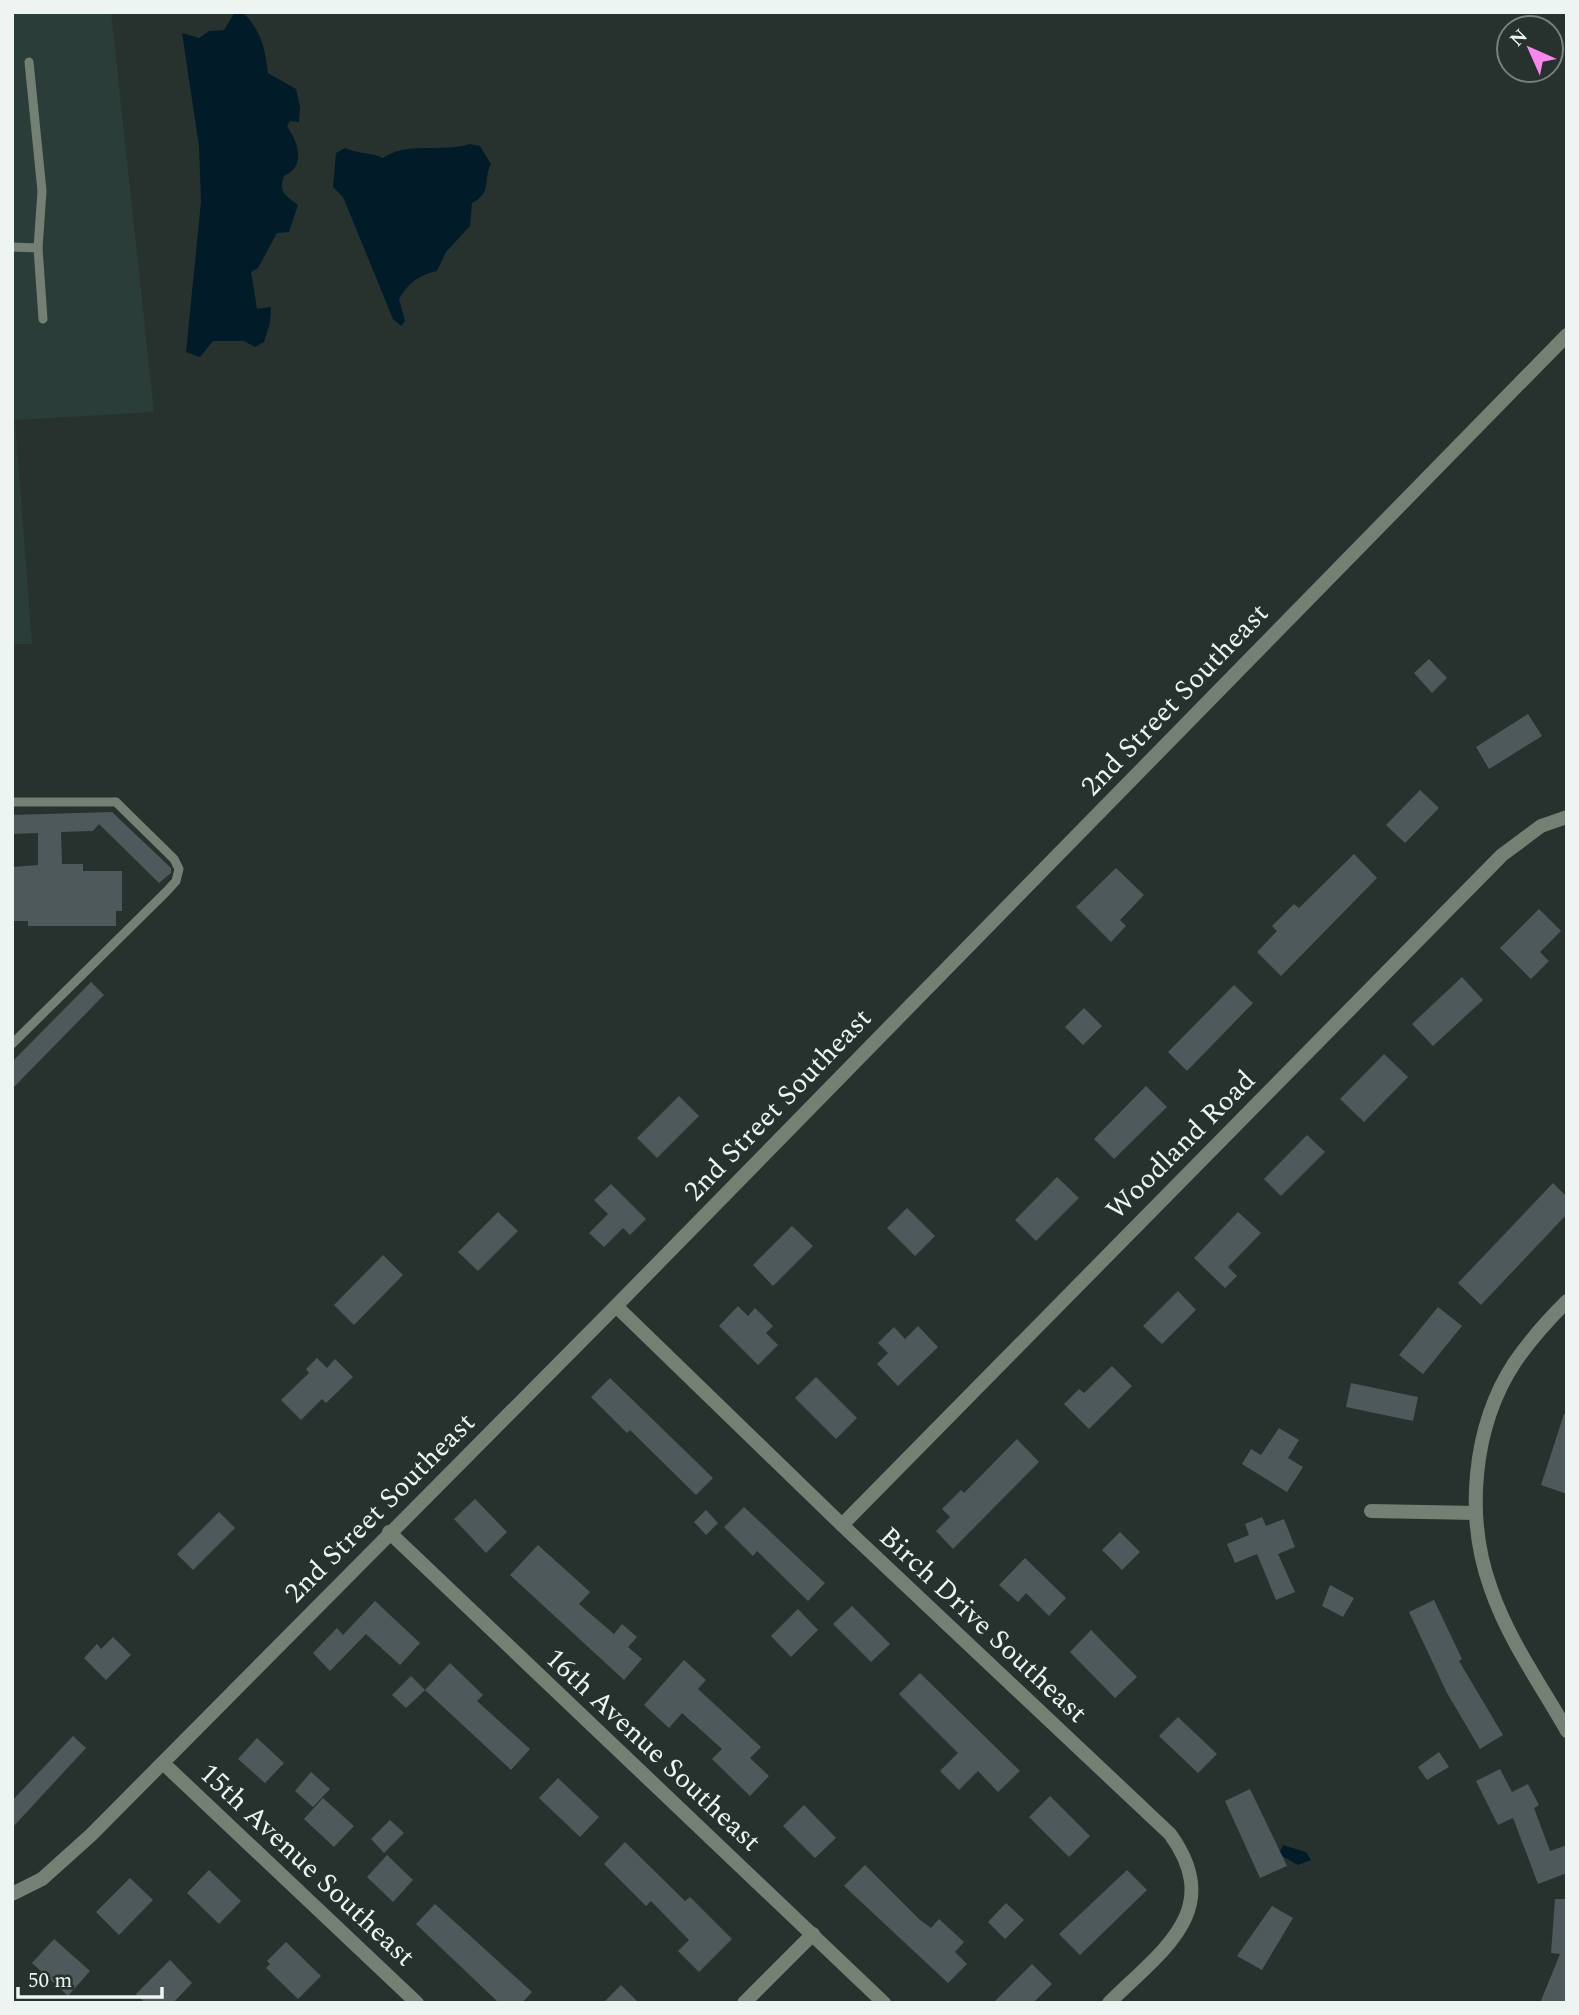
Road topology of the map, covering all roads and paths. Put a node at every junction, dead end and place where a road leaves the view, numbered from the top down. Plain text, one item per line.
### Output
1 (29, 62) dead end
2 (12, 247) edge
3 (38, 248) junction
4 (43, 319) dead end
5 (1567, 335) edge
6 (12, 802) edge
7 (1567, 817) edge
8 (12, 1044) edge
9 (1567, 1301) edge
10 (616, 1306) junction
11 (1371, 1511) dead end
12 (1476, 1513) junction
13 (842, 1525) junction
14 (389, 1532) junction
15 (1567, 1731) edge
16 (163, 1763) junction
17 (12, 1894) edge
18 (813, 1934) junction
19 (417, 2003) edge
20 (744, 2003) edge
21 (884, 2003) edge
22 (1109, 2003) edge

1 - 3 lane
2 - 3 lane
3 - 4 lane
5 - 10 street, 2nd Street Southeast
6 - 8 lane
7 - 13 street, Woodland Road
9 - 12 street
10 - 13 street, Birch Drive Southeast
10 - 14 street, 2nd Street Southeast
11 - 12 street
12 - 15 street
13 - 22 street, Birch Drive Southeast
14 - 16 street, 2nd Street Southeast
14 - 18 street, 16th Avenue Southeast
16 - 17 street, 2nd Street Southeast
16 - 19 street, 15th Avenue Southeast
18 - 20 street
18 - 21 street, 16th Avenue Southeast

